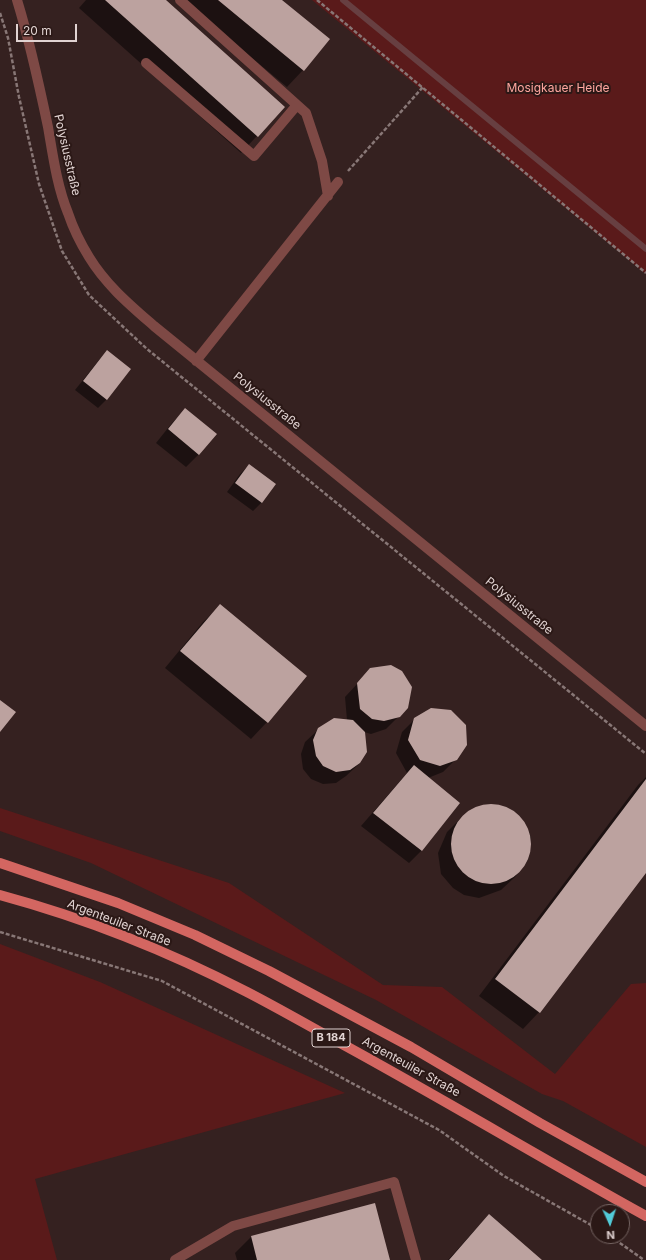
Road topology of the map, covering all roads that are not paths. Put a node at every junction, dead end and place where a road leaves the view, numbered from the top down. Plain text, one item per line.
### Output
1 (17, 0) edge
2 (180, 0) edge
3 (146, 63) dead end
4 (297, 105) junction
5 (338, 182) road end
6 (328, 196) junction
7 (196, 360) junction
8 (646, 726) edge
9 (0, 862) edge
10 (0, 895) edge
11 (646, 1182) edge
12 (646, 1216) edge
13 (175, 1260) edge
14 (416, 1260) edge

1 - 7 street, Polysiusstraße
2 - 4 street
3 - 4 street
4 - 6 street
5 - 6 street
6 - 7 street
7 - 8 street, Polysiusstraße
9 - 11 main road, Argenteuiler Straße / B 184
10 - 12 main road, Argenteuiler Straße / B 184
13 - 14 street

